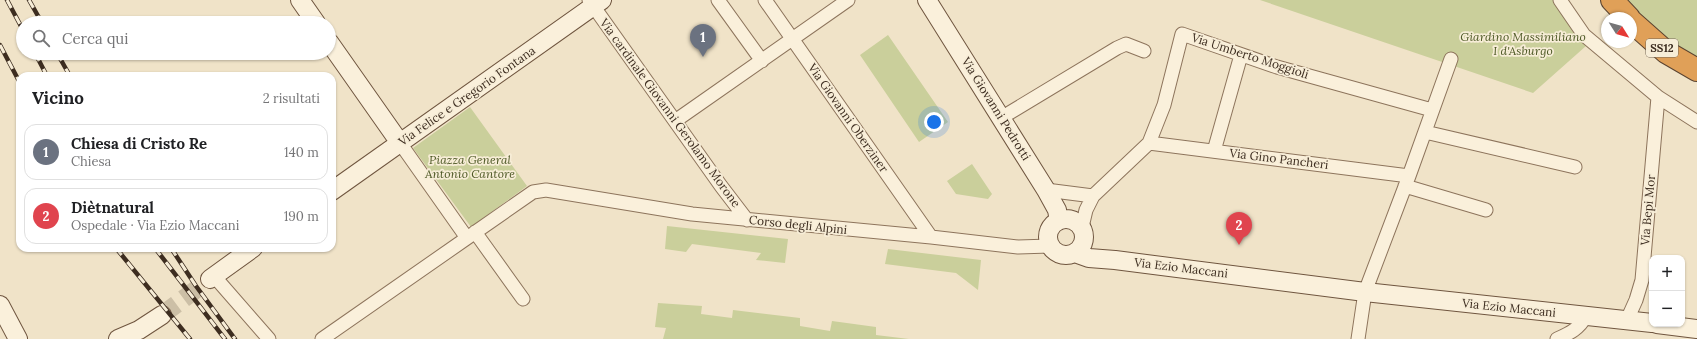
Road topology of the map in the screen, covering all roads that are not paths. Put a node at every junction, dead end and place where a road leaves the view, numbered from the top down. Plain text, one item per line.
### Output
1 (300, 0) edge
2 (718, 0) edge
3 (765, 0) edge
4 (848, 0) edge
5 (927, 0) edge
6 (1560, 0) edge
7 (1596, 0) edge
8 (1612, 0) edge
9 (595, 2) edge
10 (1607, 12) edge
11 (1623, 12) edge
12 (311, 16) edge
13 (1637, 26) edge
14 (793, 39) junction
15 (1637, 41) edge
16 (1144, 51) dead end
17 (336, 52) edge
18 (1241, 55) junction
19 (1451, 58) dead end
20 (762, 61) junction
21 (1697, 70) edge
22 (1697, 84) edge
23 (1658, 97) junction
24 (1432, 110) junction
25 (1001, 118) junction
26 (675, 121) junction
27 (1697, 122) edge
28 (1425, 132) junction
29 (400, 143) junction
30 (1149, 143) junction
31 (1214, 151) junction
32 (1575, 167) dead end
33 (1407, 181) junction
34 (336, 189) edge
35 (1046, 190) junction
36 (1093, 196) junction
37 (1486, 210) dead end
38 (747, 220) junction
39 (1059, 221) junction
40 (1083, 232) junction
41 (471, 235) junction
42 (931, 237) junction
43 (1050, 246) junction
44 (248, 252) edge
45 (1075, 253) junction
46 (1116, 260) junction
47 (212, 278) joint
48 (523, 299) dead end
49 (1364, 299) junction
50 (0, 305) edge
51 (162, 315) tunnel mouth
52 (1586, 316) junction
53 (1627, 320) junction
54 (1649, 323) edge
55 (1681, 327) edge
56 (1697, 329) edge
57 (18, 339) edge
58 (118, 339) edge
59 (269, 339) edge
60 (322, 339) edge
61 (1358, 339) edge
62 (1557, 339) edge

1 - 12 street
2 - 20 street
3 - 14 street, Via Giovanni Oberziner
4 - 14 street
5 - 25 street, Via Giovanni Pedrotti
6 - 23 street
7 - 10 highway
8 - 11 highway
9 - 26 street, Via cardinale Giovanni Gerolamo Morone
9 - 29 street, Via Felice e Gregorio Fontana
13 - 21 highway, SS12
14 - 20 street
14 - 42 street, Via Giovanni Oberziner
15 - 22 highway, SS12
16 - 25 street
17 - 29 street
18 - 24 street, Via Umberto Moggioli
18 - 30 street, Via Umberto Moggioli
18 - 31 street
19 - 24 street
20 - 26 street
23 - 27 street
23 - 53 street, Via Bepi Mor
24 - 28 street
25 - 35 street, Via Giovanni Pedrotti
26 - 38 street, Via cardinale Giovanni Gerolamo Morone
28 - 32 street
28 - 33 street
29 - 34 street, Via Felice e Gregorio Fontana
29 - 41 street
30 - 31 street, Via Gino Pancheri
30 - 36 street, Via Umberto Moggioli
31 - 33 street, Via Gino Pancheri
33 - 37 street, Via Gino Pancheri
33 - 49 street
35 - 36 street
35 - 39 street, Via Giovanni Pedrotti
36 - 40 street, Via Umberto Moggioli
38 - 41 street, Corso degli Alpini
38 - 42 street, Corso degli Alpini
39 - 40 street
39 - 43 street
40 - 45 street
40 - 46 street, Via Ezio Maccani
41 - 48 street
41 - 60 street
42 - 43 street, Corso degli Alpini
43 - 45 street
44 - 47 street
45 - 46 street, Via Ezio Maccani
46 - 49 street, Via Ezio Maccani
47 - 59 street
49 - 52 street, Via Ezio Maccani
49 - 61 street
50 - 57 street
51 - 58 street
52 - 53 street, Via Ezio Maccani
52 - 62 street
53 - 54 street, Via Ezio Maccani
55 - 56 street

